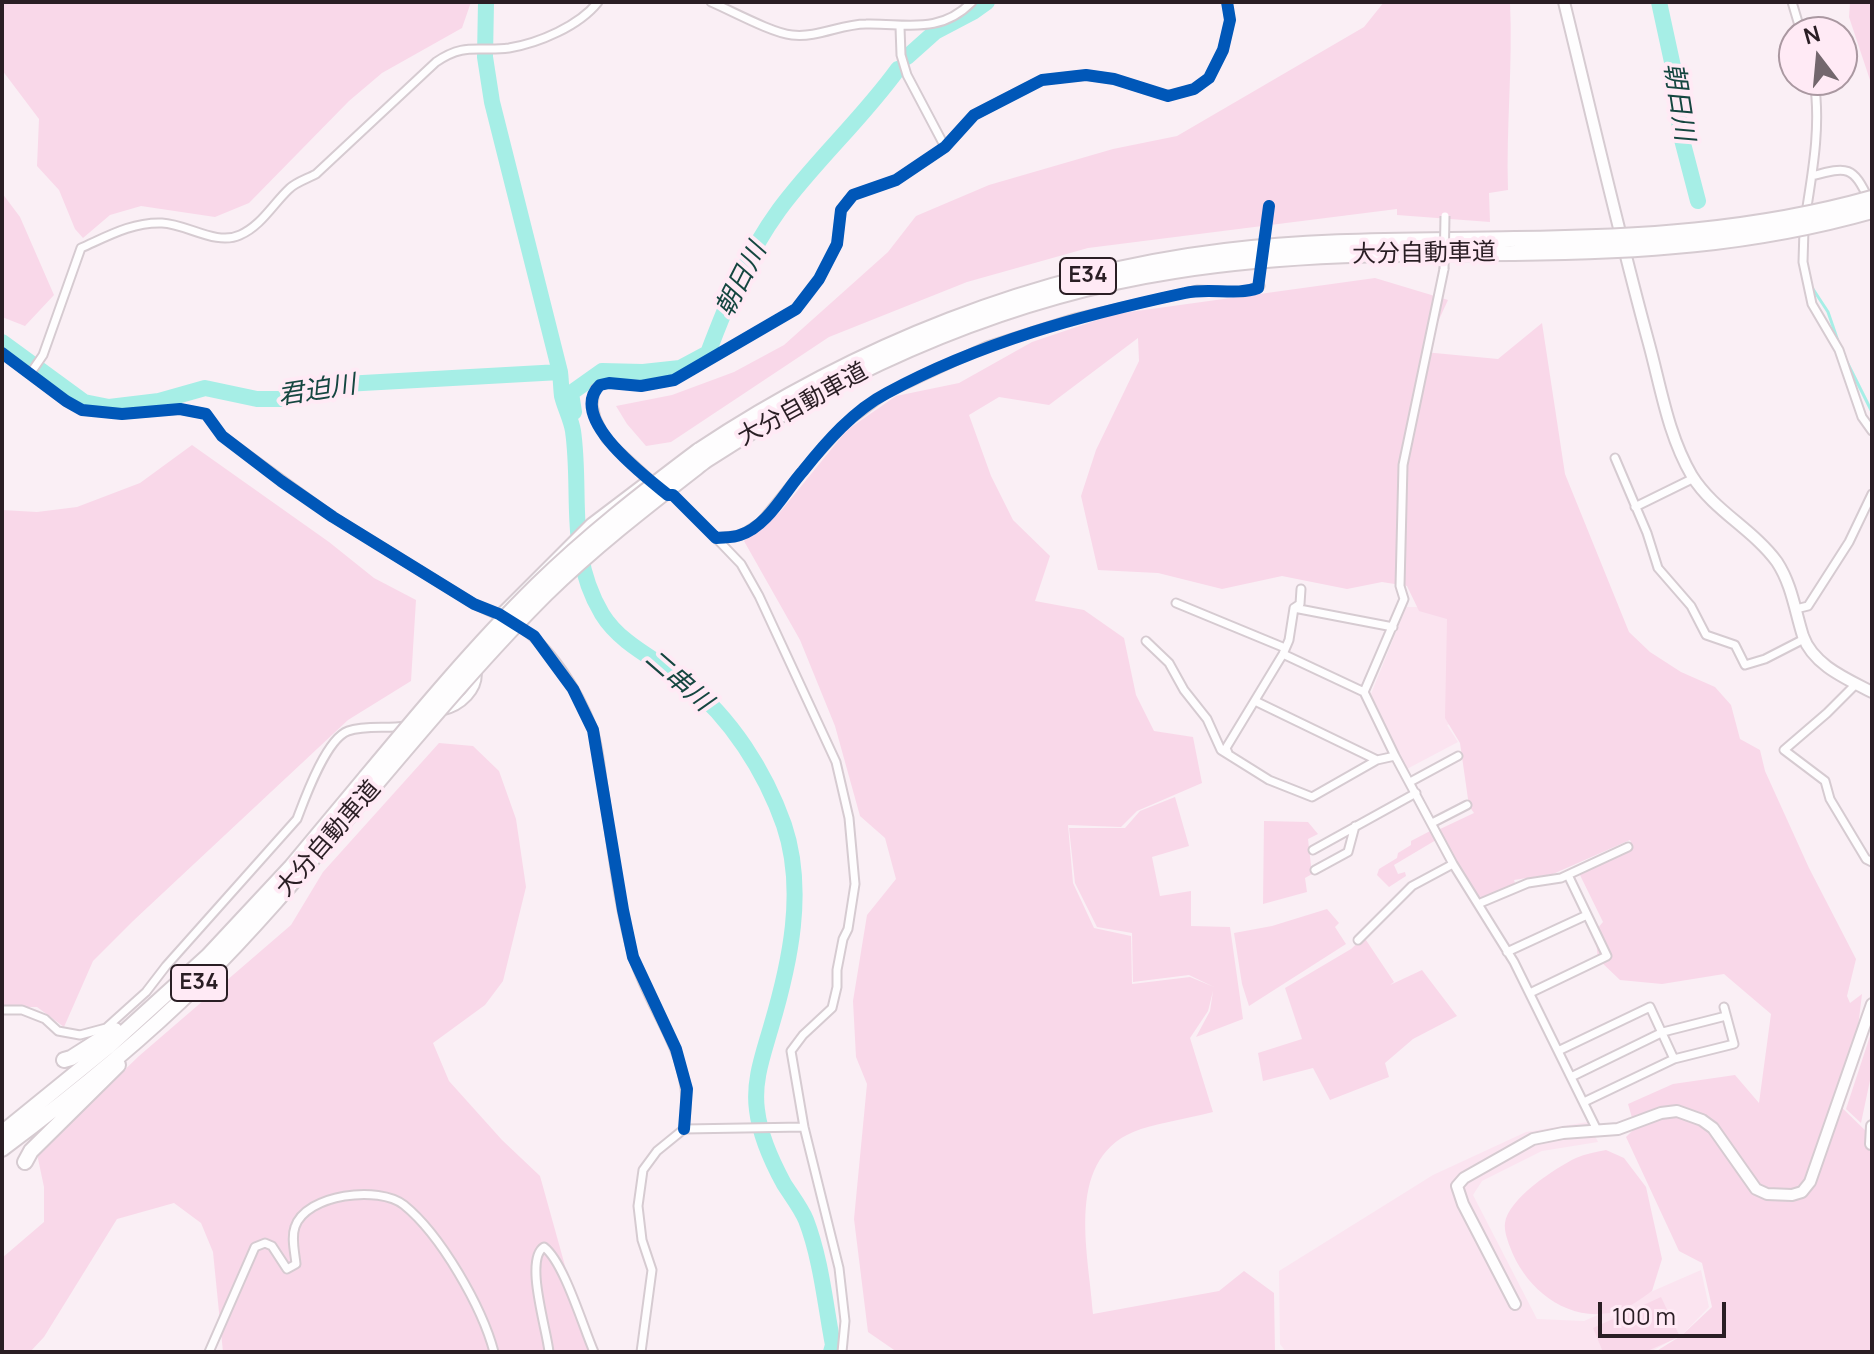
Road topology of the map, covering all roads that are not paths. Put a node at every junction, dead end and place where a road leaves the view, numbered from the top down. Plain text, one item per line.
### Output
1 (598, 2) edge
2 (711, 2) edge
3 (972, 2) edge
4 (1227, 2) edge
5 (1564, 2) edge
6 (900, 27) junction
7 (1815, 96) edge
8 (945, 147) junction
9 (1812, 176) junction
10 (1872, 198) edge
11 (1445, 205) dead end
12 (1872, 209) edge
13 (1515, 246) junction
14 (1260, 286) dead end
15 (2, 353) edge
16 (30, 374) junction
17 (1872, 431) edge
18 (1615, 458) dead end
19 (1694, 478) junction
20 (648, 479) junction
21 (1872, 494) edge
22 (1635, 507) junction
23 (716, 538) junction
24 (1301, 589) dead end
25 (1176, 603) dead end
26 (1294, 608) junction
27 (1796, 609) junction
28 (499, 614) junction
29 (1393, 627) junction
30 (1804, 639) junction
31 (1146, 641) dead end
32 (1284, 651) junction
33 (1856, 684) junction
34 (1364, 692) junction
35 (1872, 692) edge
36 (1255, 701) junction
37 (1228, 755) junction
38 (1395, 756) junction
39 (1458, 756) dead end
40 (1377, 760) junction
41 (1410, 782) junction
42 (368, 784) junction
43 (1416, 793) junction
44 (1467, 805) dead end
45 (1432, 823) junction
46 (1355, 826) junction
47 (1628, 847) dead end
48 (1313, 850) dead end
49 (1872, 862) edge
50 (1453, 864) junction
51 (1315, 870) dead end
52 (1568, 875) junction
53 (1478, 904) junction
54 (1587, 915) junction
55 (1358, 940) dead end
56 (1507, 952) junction
57 (208, 956) junction
58 (1530, 993) junction
59 (176, 1004) junction
60 (1872, 1004) edge
61 (1724, 1007) dead end
62 (2, 1010) edge
63 (1726, 1016) junction
64 (1663, 1032) junction
65 (1558, 1051) junction
66 (1674, 1059) junction
67 (64, 1060) dead end
68 (1571, 1077) junction
69 (1584, 1102) junction
70 (1872, 1126) edge
71 (804, 1127) junction
72 (684, 1129) junction
73 (1597, 1130) junction
74 (2, 1133) edge
75 (1871, 1144) edge
76 (2, 1149) edge
77 (25, 1162) dead end
78 (1515, 1304) dead end
79 (209, 1352) edge
80 (494, 1352) edge
81 (549, 1352) edge
82 (594, 1352) edge
83 (641, 1352) edge
84 (842, 1352) edge

1 - 16 street
2 - 6 street
3 - 6 street
4 - 8 street
5 - 19 street
6 - 8 street
7 - 9 street
8 - 20 street
9 - 12 street
9 - 17 street
10 - 13 highway, 大分自動車道 / E34, bridge
11 - 29 street, bridge
12 - 13 highway, 大分自動車道 / E34, bridge
13 - 42 highway, 大分自動車道 / E34, bridge
14 - 23 street
15 - 16 street
16 - 28 street
18 - 22 street
19 - 22 street
19 - 27 street
20 - 23 street
20 - 28 street
21 - 27 street
22 - 30 street
23 - 71 street
24 - 26 street
25 - 32 street
26 - 29 street
26 - 32 street
27 - 30 street
28 - 62 street
28 - 72 street
29 - 34 street
30 - 33 street
31 - 37 street
32 - 34 street
32 - 36 street
33 - 35 street
33 - 49 street
34 - 38 street
36 - 37 street
36 - 40 street
37 - 40 street
38 - 40 street
38 - 41 street
39 - 41 street
41 - 43 street
42 - 57 highway, 大分自動車道 / E34
42 - 59 highway, 大分自動車道 / E34
43 - 45 street
43 - 46 street
44 - 45 street
45 - 50 street
46 - 48 street
46 - 51 street
47 - 52 street
50 - 53 street
50 - 55 street
52 - 53 street
52 - 54 street
53 - 56 street
54 - 56 street
54 - 58 street
56 - 58 street
57 - 67 highway
57 - 74 highway, 大分自動車道 / E34
58 - 65 street
59 - 76 highway, 大分自動車道 / E34
59 - 77 highway
60 - 73 street
61 - 63 street
63 - 64 street
63 - 66 street
64 - 65 street
64 - 66 street
64 - 68 street
65 - 68 street
66 - 69 street
68 - 69 street
69 - 73 street
70 - 75 street
71 - 72 street
71 - 84 street
72 - 83 street
73 - 78 street
79 - 80 street
81 - 82 street

